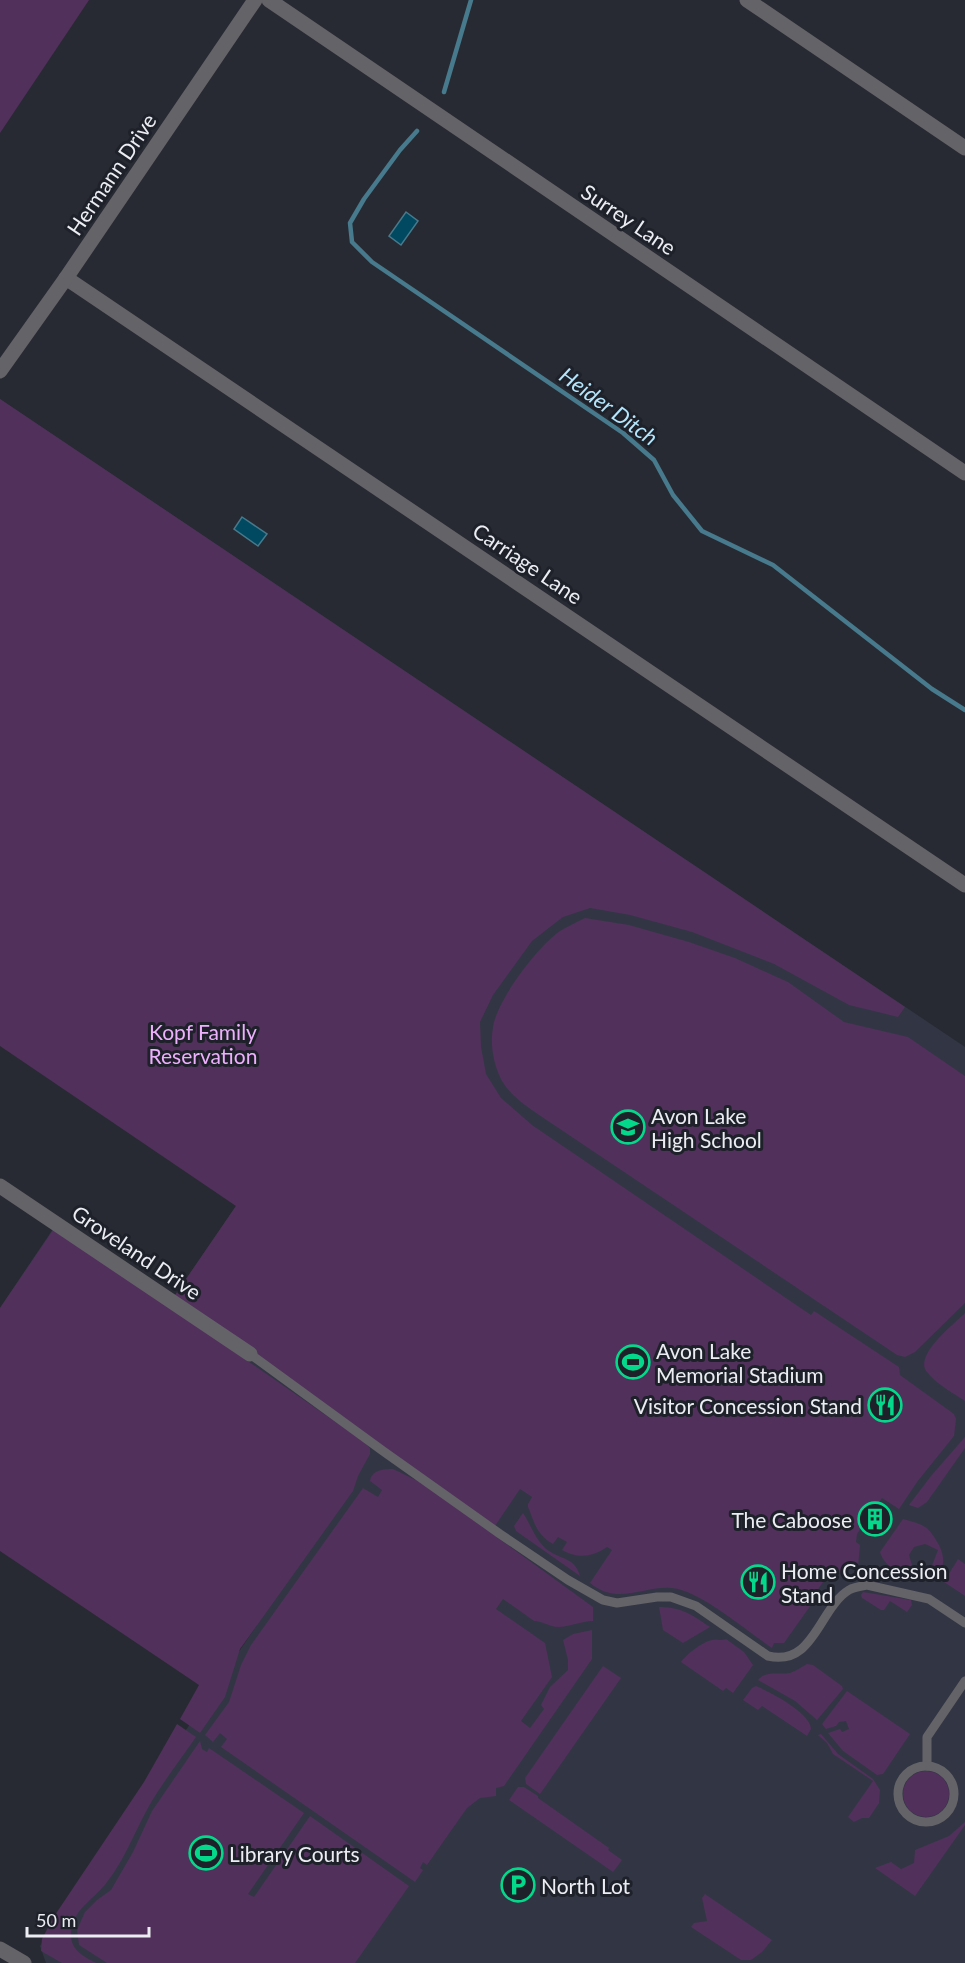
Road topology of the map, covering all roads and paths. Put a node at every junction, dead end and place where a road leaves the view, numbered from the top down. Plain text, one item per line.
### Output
1 (255, 0) edge
2 (269, 0) edge
3 (747, 0) edge
4 (965, 148) edge
5 (66, 278) junction
6 (0, 371) edge
7 (965, 473) edge
8 (965, 885) edge
9 (0, 1186) edge
10 (250, 1354) joint
11 (965, 1623) edge
12 (965, 1681) edge
13 (927, 1766) junction
14 (0, 1949) edge
15 (19, 1962) edge

1 - 5 street, Hermann Drive
2 - 7 street, Surrey Lane
3 - 4 street
5 - 6 street, Hermann Drive
5 - 8 street, Carriage Lane
9 - 10 street, Groveland Drive
10 - 11 lane
12 - 13 lane
13 - 13 lane
14 - 15 street

